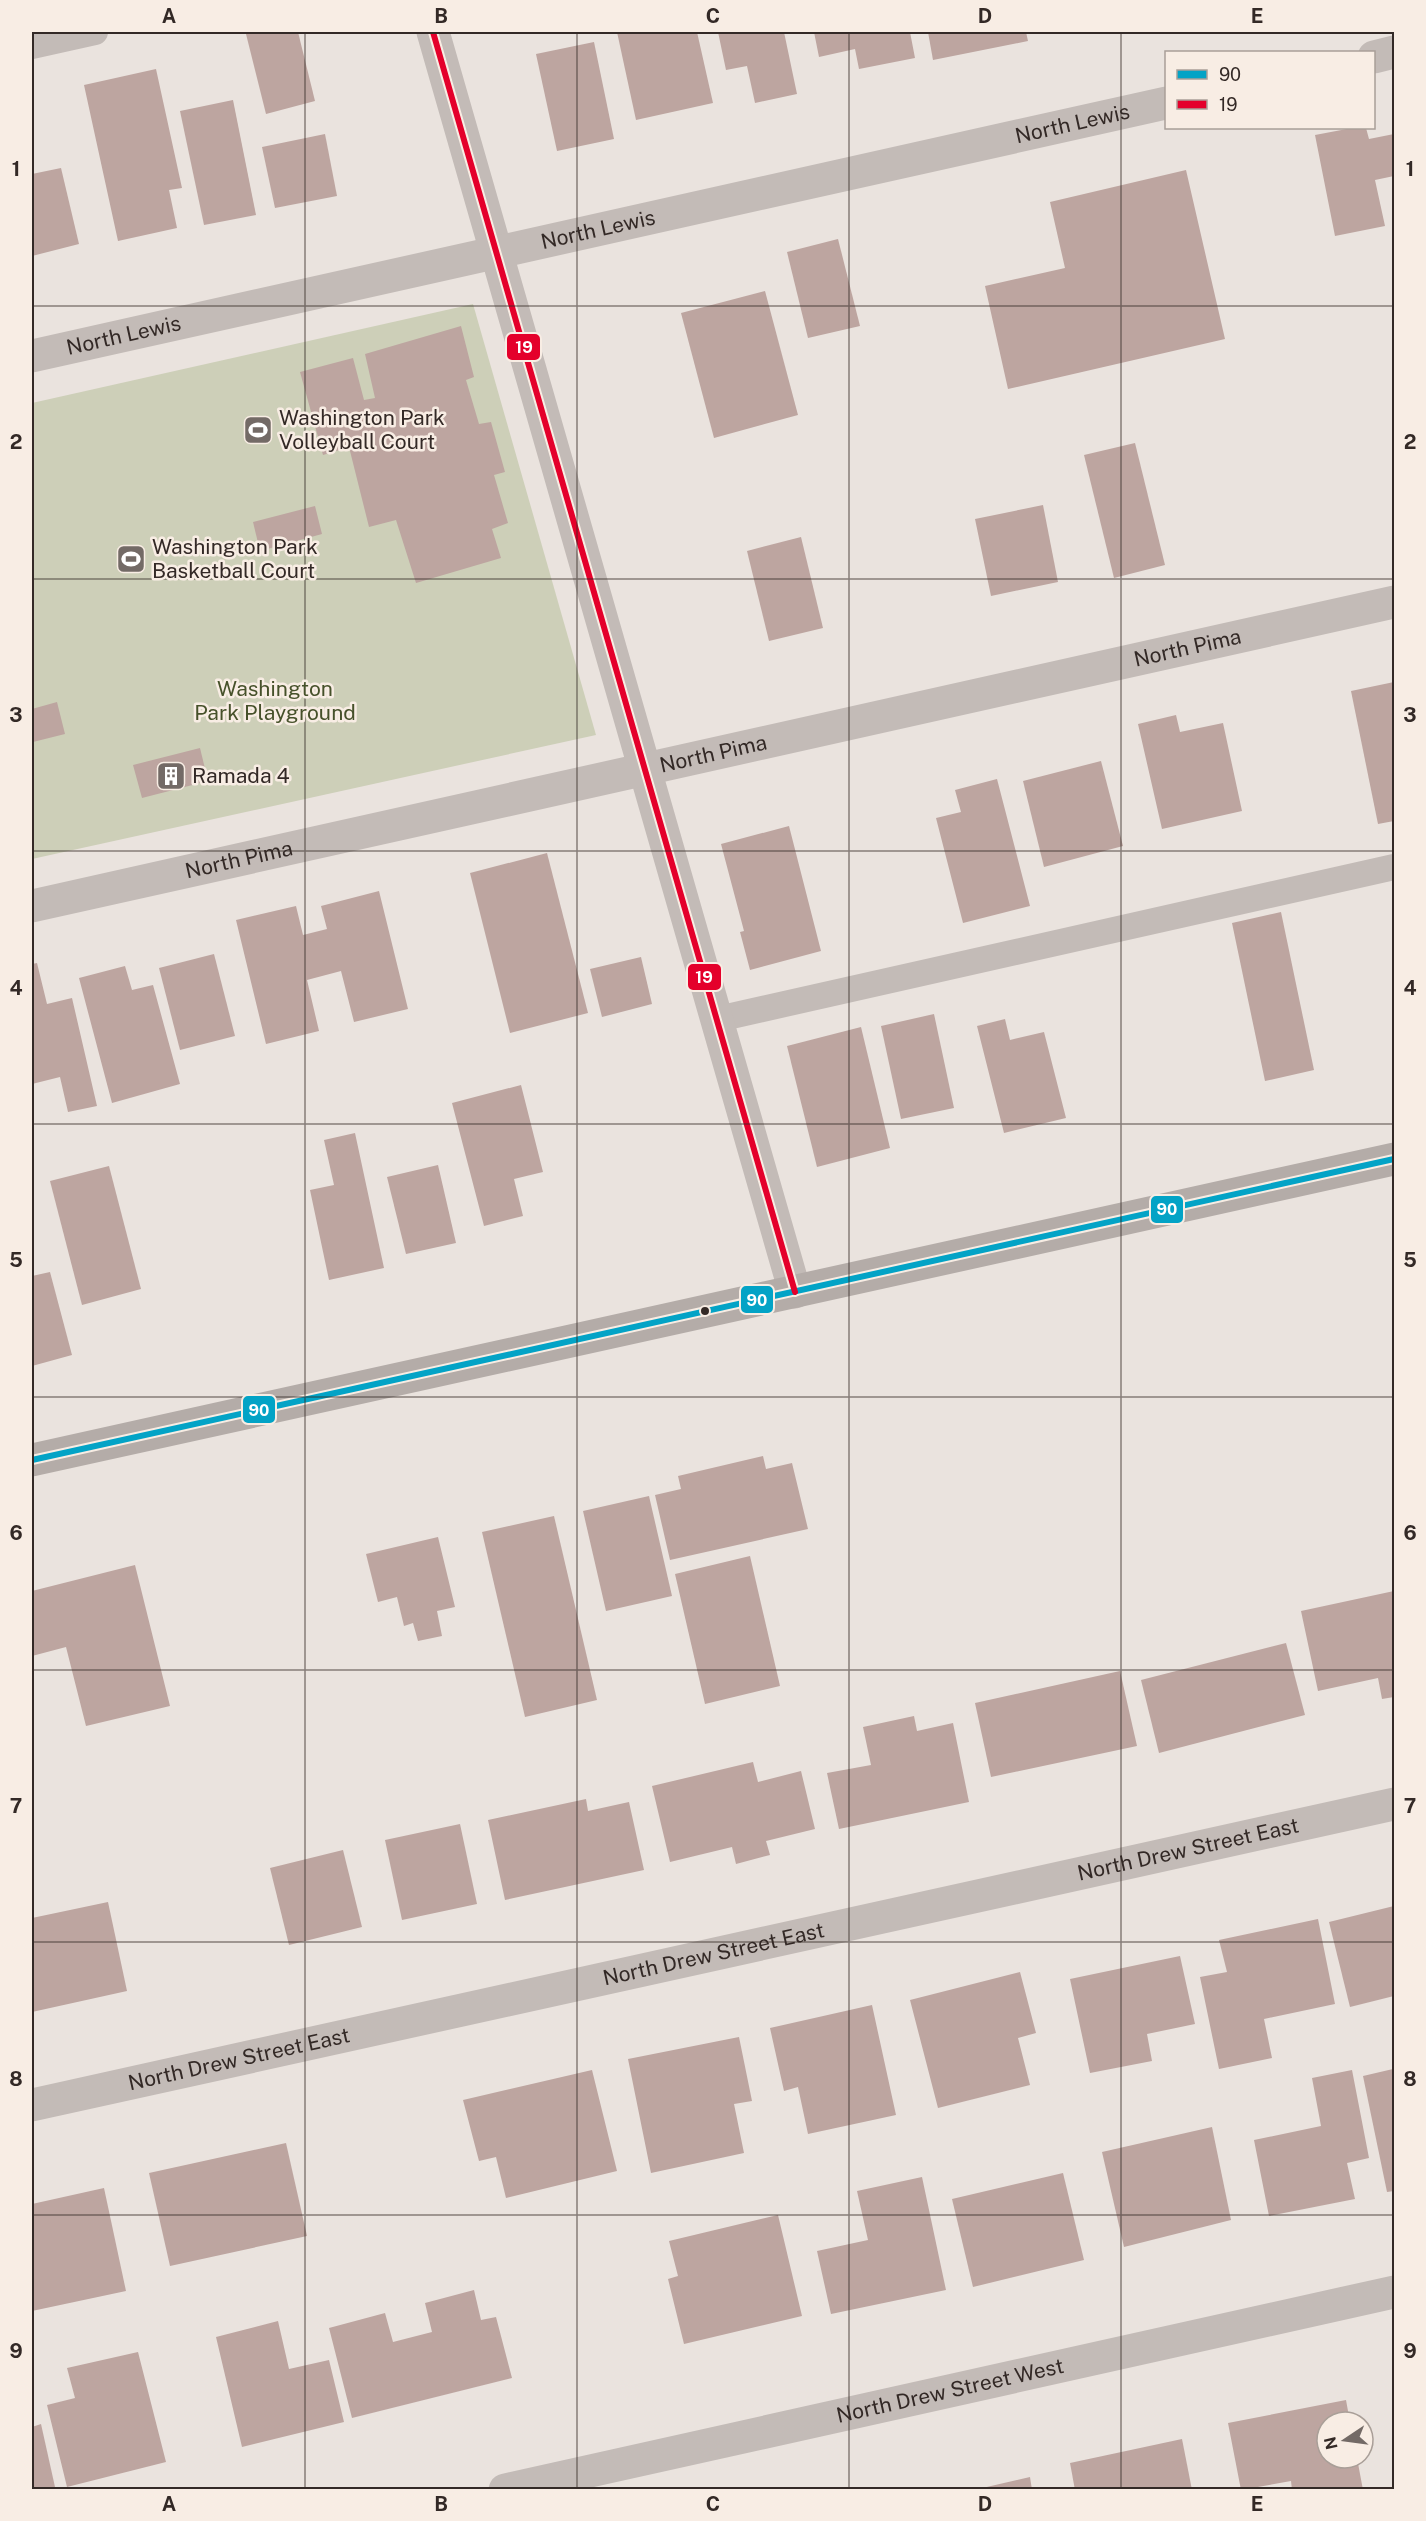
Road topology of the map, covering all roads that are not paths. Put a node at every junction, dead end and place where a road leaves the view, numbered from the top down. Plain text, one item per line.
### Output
1 (94, 32) edge
2 (433, 32) edge
3 (32, 46) edge
4 (1395, 52) edge
5 (1375, 57) edge
6 (1165, 103) edge
7 (497, 253) junction
8 (32, 356) edge
9 (1395, 602) edge
10 (646, 770) junction
11 (1395, 867) edge
12 (32, 906) edge
13 (718, 1019) junction
14 (1395, 1159) edge
15 (795, 1292) junction
16 (32, 1460) edge
17 (1395, 1804) edge
18 (32, 2105) edge
19 (1395, 2292) edge
20 (505, 2490) edge

1 - 3 lane
2 - 7 street
4 - 5 street
6 - 7 street, North Lewis
7 - 8 street, North Lewis
7 - 10 street
9 - 10 street, North Pima
10 - 12 street, North Pima
10 - 13 street
11 - 13 lane
13 - 15 street
14 - 15 street
15 - 16 street
17 - 18 street, North Drew Street East
19 - 20 street, North Drew Street West

